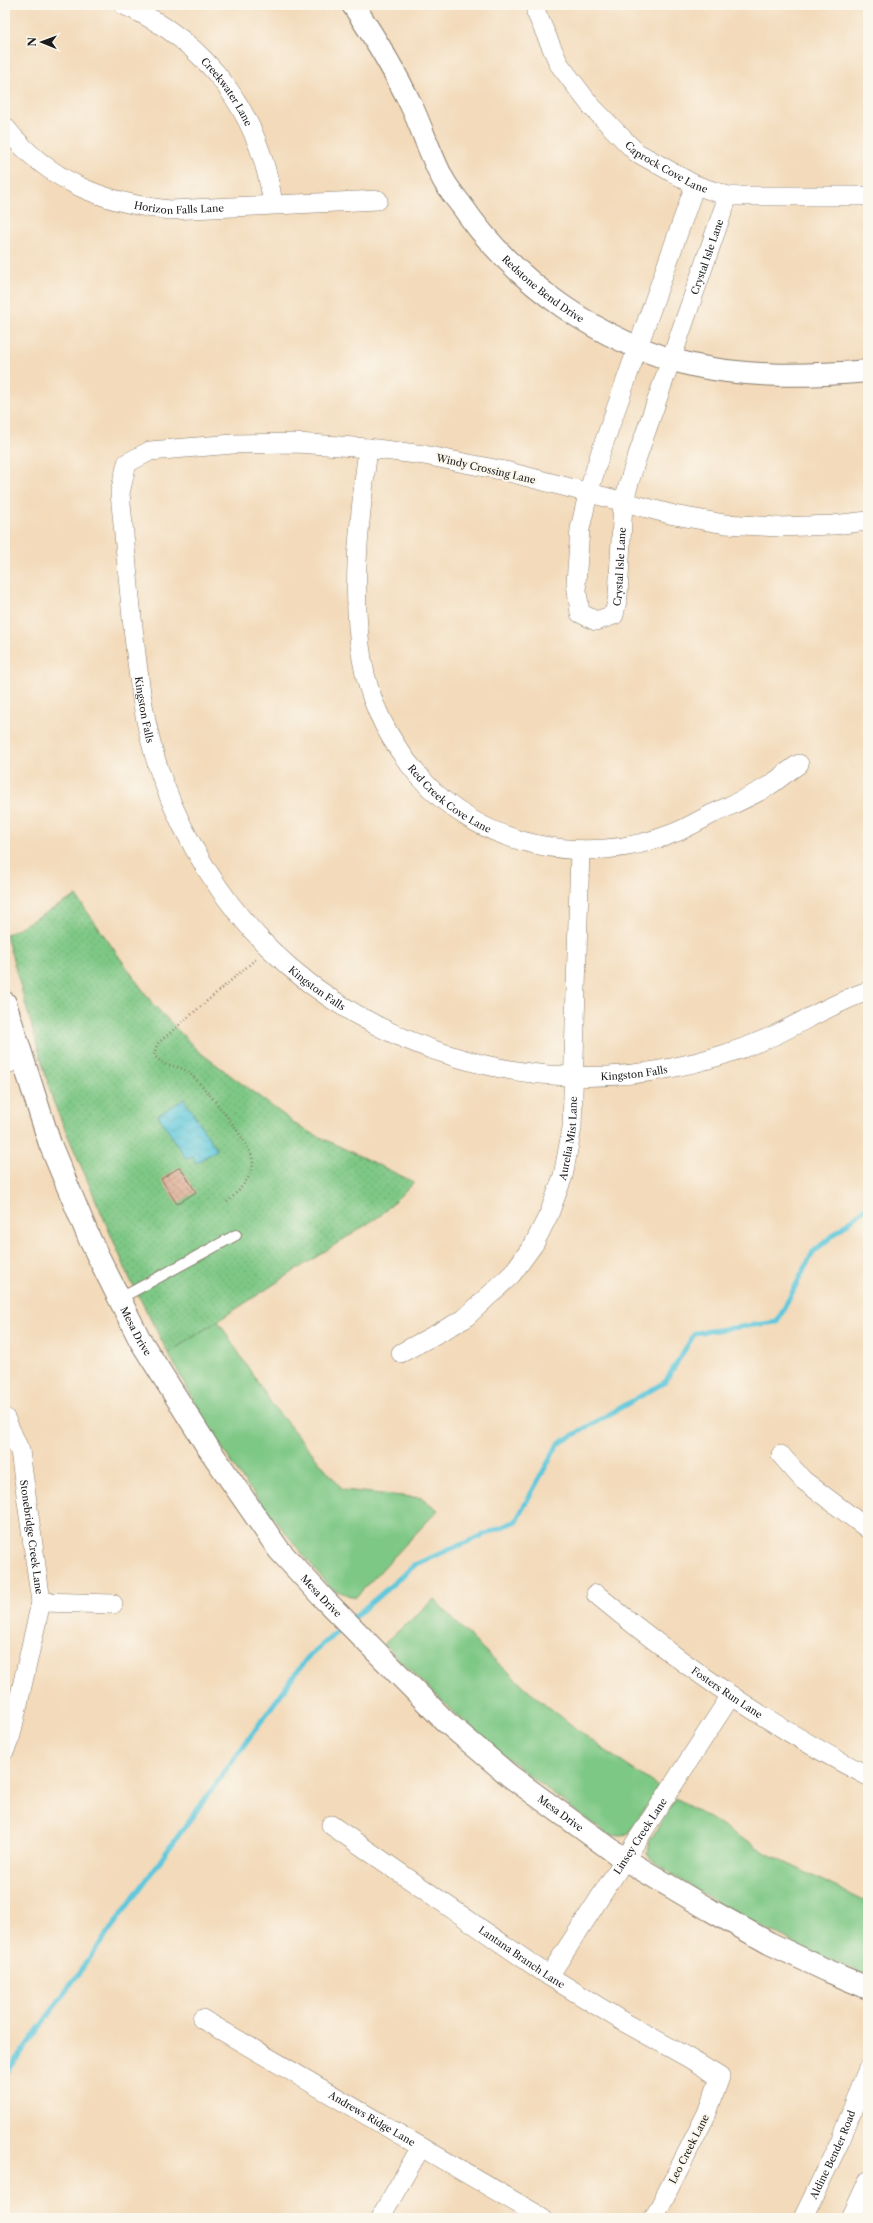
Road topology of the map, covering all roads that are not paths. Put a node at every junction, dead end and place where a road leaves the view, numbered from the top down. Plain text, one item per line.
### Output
1 (353, 5) edge
2 (133, 7) edge
3 (536, 12) dead end
4 (5, 127) edge
5 (695, 185) junction
6 (728, 196) junction
7 (868, 196) edge
8 (378, 200) dead end
9 (273, 204) junction
10 (639, 348) junction
11 (671, 359) junction
12 (868, 371) edge
13 (368, 448) junction
14 (127, 463) joint
15 (588, 494) junction
16 (623, 503) junction
17 (868, 521) edge
18 (799, 764) dead end
19 (580, 850) junction
20 (868, 991) edge
21 (6, 1012) edge
22 (14, 1061) edge
23 (573, 1076) junction
24 (236, 1235) dead end
25 (119, 1299) junction
26 (401, 1353) dead end
27 (5, 1418) edge
28 (781, 1455) dead end
29 (868, 1528) edge
30 (596, 1594) dead end
31 (41, 1602) junction
32 (113, 1604) dead end
33 (730, 1697) junction
34 (5, 1750) edge
35 (868, 1776) edge
36 (331, 1825) dead end
37 (624, 1858) junction
38 (550, 1976) junction
39 (868, 1988) edge
40 (202, 2018) dead end
41 (868, 2068) edge
42 (720, 2077) joint
43 (421, 2147) junction
44 (868, 2181) edge
45 (380, 2218) edge
46 (543, 2218) edge
47 (654, 2218) edge
48 (803, 2218) edge
49 (852, 2218) edge

1 - 10 street, Redstone Bend Drive
2 - 9 street, Creekwater Lane
3 - 5 street, Caprock Cove Lane
4 - 9 street, Horizon Falls Lane
5 - 6 street, Caprock Cove Lane
5 - 10 street, Crystal Isle Lane
6 - 7 street, Caprock Cove Lane
6 - 11 street, Crystal Isle Lane
8 - 9 street, Horizon Falls Lane
10 - 11 street, Redstone Bend Drive
10 - 15 street, Crystal Isle Lane
11 - 12 street, Redstone Bend Drive
11 - 16 street, Crystal Isle Lane
13 - 14 street, Windy Crossing Lane
13 - 15 street, Windy Crossing Lane
13 - 19 street, Red Creek Cove Lane
14 - 23 street, Kingston Falls
15 - 16 street, Windy Crossing Lane
15 - 16 street, Crystal Isle Lane
16 - 17 street, Windy Crossing Lane
18 - 19 street, Red Creek Cove Lane
19 - 23 street, Aurelia Mist Lane
20 - 23 street, Kingston Falls
21 - 22 street, Mesa Drive
22 - 25 street, Mesa Drive
23 - 26 street, Aurelia Mist Lane
24 - 25 lane
25 - 37 street, Mesa Drive
27 - 31 street, Stonebridge Creek Lane
28 - 29 street
30 - 33 street, Fosters Run Lane
31 - 32 street
31 - 34 street, Stonebridge Creek Lane
33 - 35 street, Fosters Run Lane
33 - 37 street, Linsey Creek Lane
36 - 38 street, Lantana Branch Lane
37 - 38 street, Linsey Creek Lane
37 - 39 street, Mesa Drive
38 - 42 street, Lantana Branch Lane
40 - 43 street, Andrews Ridge Lane
41 - 48 street, Aldine Bender Road
42 - 47 street, Leo Creek Lane
43 - 45 street
43 - 46 street, Andrews Ridge Lane
44 - 49 street

